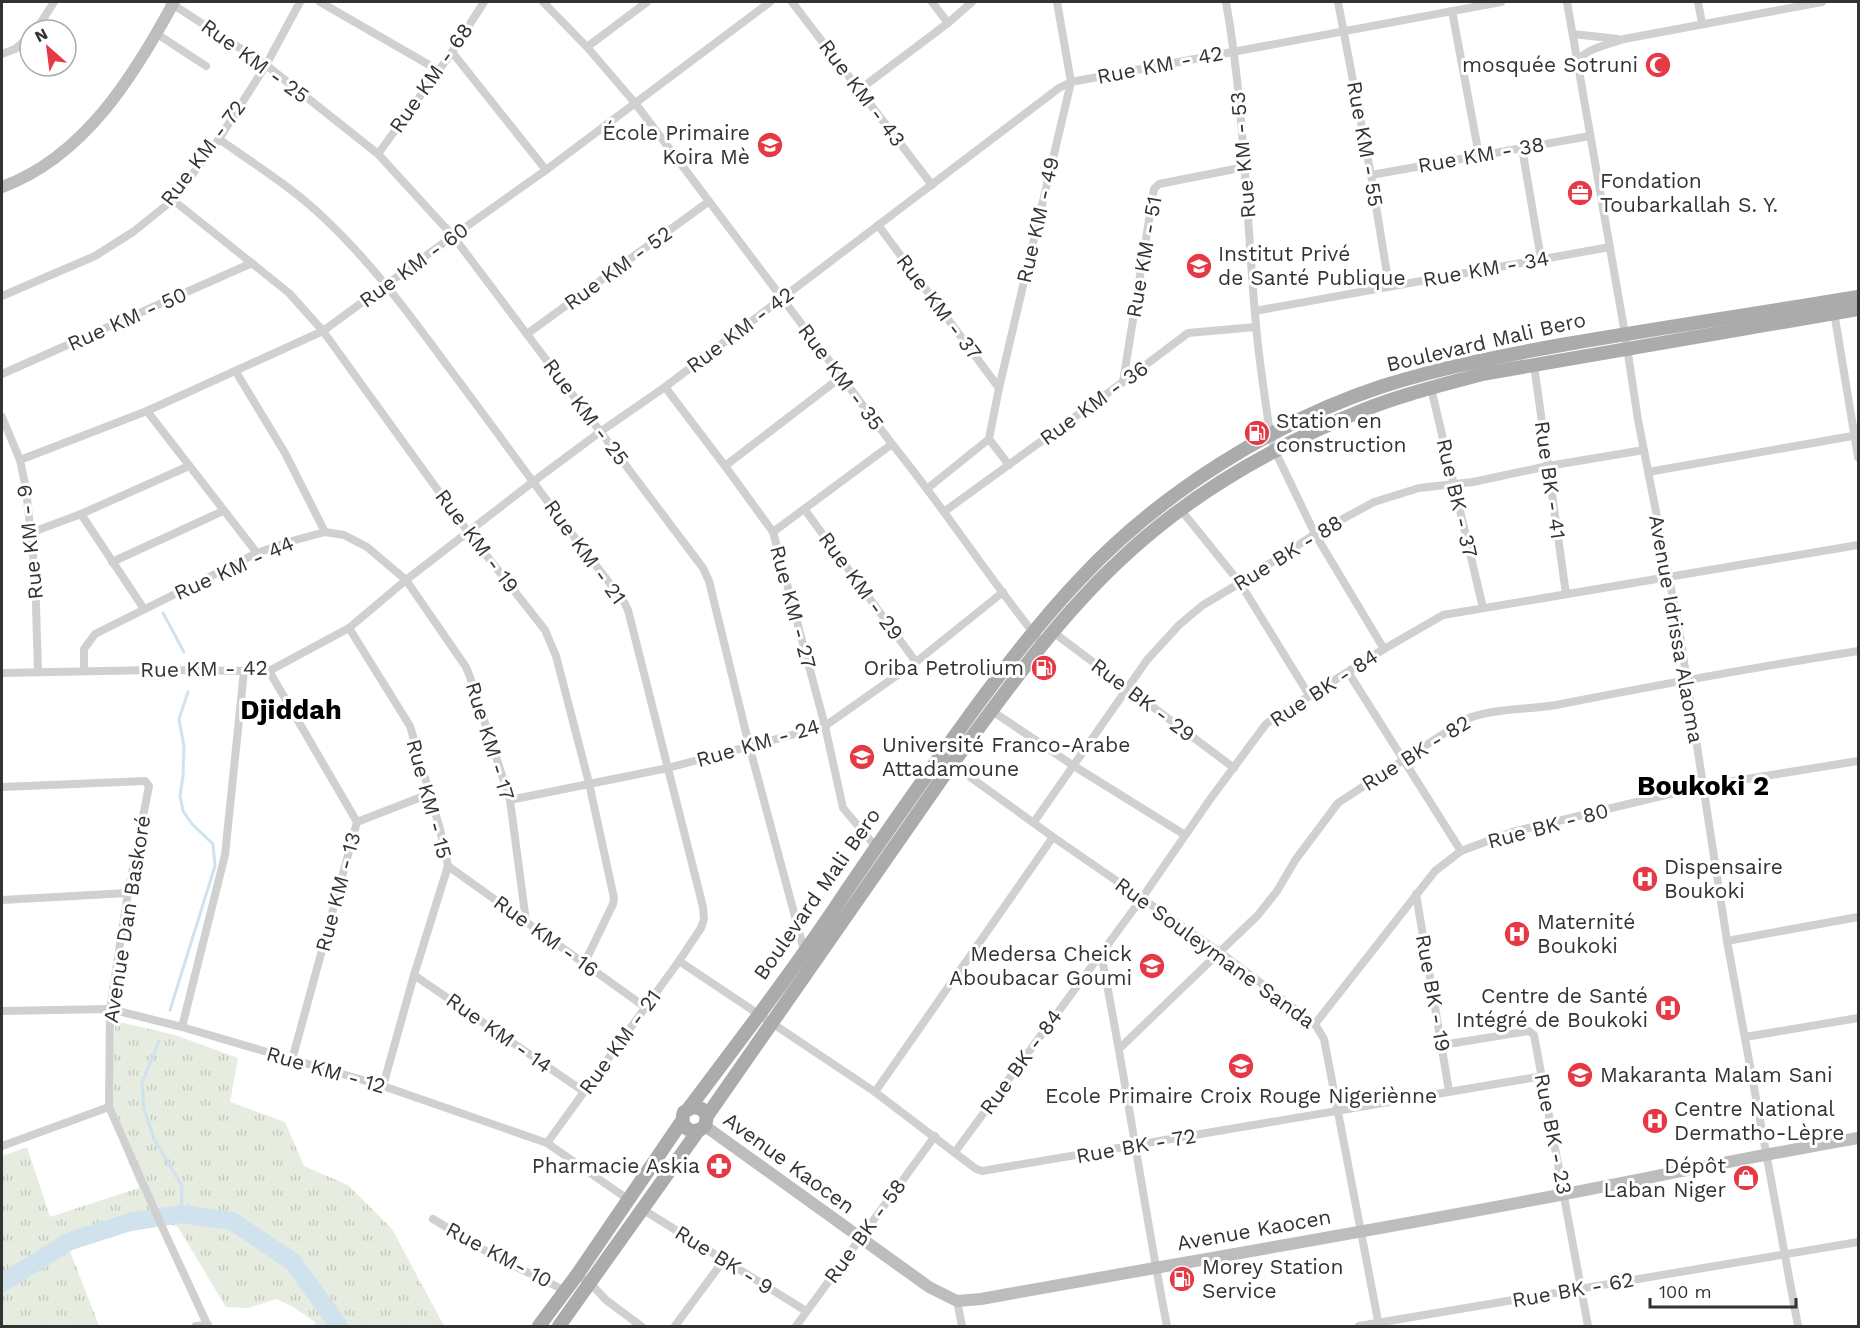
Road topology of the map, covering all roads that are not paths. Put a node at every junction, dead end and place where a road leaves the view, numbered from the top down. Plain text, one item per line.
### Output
1 (54, 2) edge
2 (172, 2) edge
3 (300, 2) edge
4 (320, 2) edge
5 (484, 2) edge
6 (543, 2) edge
7 (647, 2) edge
8 (770, 2) edge
9 (792, 2) edge
10 (932, 2) edge
11 (972, 2) edge
12 (1057, 2) edge
13 (1226, 2) edge
14 (1338, 2) edge
15 (1501, 2) edge
16 (1567, 2) edge
17 (1698, 2) edge
18 (1822, 2) edge
19 (1452, 11) junction
20 (44, 18) edge
21 (948, 23) junction
22 (1702, 23) junction
23 (1344, 30) junction
24 (157, 34) junction
25 (1572, 34) junction
26 (1624, 39) junction
27 (18, 46) edge
28 (587, 47) junction
29 (1234, 50) junction
30 (452, 52) junction
31 (2, 54) edge
32 (1577, 61) junction
33 (266, 65) junction
34 (206, 66) dead end
35 (438, 70) junction
36 (1071, 82) junction
37 (859, 90) junction
38 (635, 103) junction
39 (1590, 136) junction
40 (219, 139) junction
41 (1522, 148) junction
42 (378, 154) junction
43 (1479, 155) junction
44 (1245, 167) junction
45 (546, 170) junction
46 (1371, 176) junction
47 (932, 185) junction
48 (2, 187) edge
49 (173, 200) junction
50 (708, 202) junction
51 (879, 225) junction
52 (453, 236) junction
53 (1610, 247) junction
54 (1541, 260) junction
55 (252, 263) junction
56 (387, 285) junction
57 (1389, 286) junction
58 (2, 296) edge
59 (1858, 297) edge
60 (781, 299) junction
61 (1858, 309) edge
62 (1255, 311) junction
63 (1834, 312) junction
64 (1256, 327) junction
65 (323, 331) junction
66 (527, 334) junction
67 (1625, 334) junction
68 (1628, 348) junction
69 (1534, 365) junction
70 (236, 372) junction
71 (2, 374) edge
72 (841, 377) junction
73 (1123, 382) junction
74 (665, 387) junction
75 (999, 388) junction
76 (1431, 388) junction
77 (147, 411) junction
78 (2, 417) edge
79 (600, 432) junction
80 (1270, 434) junction
81 (1857, 435) edge
82 (989, 439) junction
83 (892, 444) junction
84 (1644, 450) junction
85 (1275, 451) junction
86 (1858, 457) edge
87 (20, 460) junction
88 (1009, 465) junction
89 (189, 466) junction
90 (725, 466) junction
91 (1548, 466) junction
92 (1648, 472) junction
93 (534, 481) junction
94 (1453, 484) junction
95 (928, 488) junction
96 (805, 510) junction
97 (1181, 510) junction
98 (223, 511) junction
99 (945, 511) junction
100 (81, 514) junction
101 (325, 532) junction
102 (468, 532) junction
103 (773, 532) junction
104 (30, 533) junction
105 (1315, 534) junction
106 (1858, 545) edge
107 (257, 554) junction
108 (112, 562) junction
109 (1668, 576) junction
110 (405, 580) junction
111 (1240, 583) junction
112 (1003, 592) junction
113 (1566, 594) junction
114 (1483, 608) junction
115 (144, 609) junction
116 (349, 628) junction
117 (1032, 631) junction
118 (1053, 632) junction
119 (1043, 645) junction
120 (1384, 649) junction
121 (1858, 651) edge
122 (916, 662) junction
123 (38, 671) junction
124 (84, 671) junction
125 (244, 671) junction
126 (269, 671) junction
127 (1348, 672) junction
128 (2, 673) edge
129 (1685, 679) junction
130 (1128, 688) junction
131 (1309, 695) junction
132 (992, 711) junction
133 (825, 726) junction
134 (749, 746) junction
135 (1403, 759) junction
136 (946, 760) junction
137 (1858, 761) edge
138 (1074, 766) junction
139 (668, 768) junction
140 (1234, 768) junction
141 (589, 783) junction
142 (1703, 786) junction
143 (2, 787) edge
144 (429, 794) junction
145 (510, 800) junction
146 (357, 822) junction
147 (1034, 822) junction
148 (1185, 835) junction
149 (1053, 837) junction
150 (876, 847) junction
151 (1461, 850) junction
152 (448, 866) junction
153 (851, 886) junction
154 (128, 893) junction
155 (862, 894) junction
156 (1416, 894) junction
157 (1142, 898) junction
158 (2, 900) edge
159 (834, 909) junction
160 (848, 915) junction
161 (1858, 917) edge
162 (526, 921) junction
163 (1727, 941) junction
164 (804, 950) junction
165 (1221, 953) junction
166 (1101, 954) junction
167 (679, 961) junction
168 (585, 964) junction
169 (414, 975) junction
170 (645, 1007) junction
171 (110, 1009) junction
172 (2, 1011) edge
173 (759, 1014) junction
174 (1858, 1018) edge
175 (773, 1023) junction
176 (1315, 1024) junction
177 (182, 1027) junction
178 (1745, 1037) junction
179 (1442, 1046) junction
180 (1120, 1048) junction
181 (292, 1060) junction
182 (1543, 1076) junction
183 (383, 1086) junction
184 (584, 1091) junction
185 (1449, 1091) junction
186 (875, 1092) junction
187 (109, 1107) junction
188 (689, 1108) junction
189 (1338, 1111) junction
190 (682, 1121) junction
191 (704, 1125) junction
192 (935, 1136) junction
193 (1858, 1138) edge
194 (547, 1143) junction
195 (2, 1146) edge
196 (1136, 1146) junction
197 (955, 1152) junction
198 (1765, 1154) junction
199 (1564, 1194) junction
200 (629, 1200) junction
201 (642, 1209) junction
202 (433, 1219) dead end
203 (1361, 1230) junction
204 (860, 1239) junction
205 (1858, 1242) edge
206 (1784, 1254) junction
207 (725, 1259) junction
208 (1155, 1267) junction
209 (577, 1275) junction
210 (591, 1284) junction
211 (1581, 1289) junction
212 (566, 1291) junction
213 (957, 1301) junction
214 (806, 1311) junction
215 (1378, 1325) edge
216 (196, 1326) edge
217 (208, 1326) edge
218 (539, 1326) edge
219 (559, 1326) edge
220 (641, 1326) edge
221 (675, 1326) edge
222 (796, 1326) edge
223 (962, 1326) edge
224 (1167, 1326) edge
225 (1359, 1326) edge
226 (1588, 1326) edge
227 (1798, 1326) edge

1 - 20 street
2 - 24 street
2 - 33 street, Rue KM - 25
3 - 33 street, Rue KM - 72
4 - 35 street
5 - 30 street, Rue KM - 68
6 - 28 street, Rue KM - 35
7 - 28 street
8 - 38 street, Rue KM - 60
9 - 37 street, Rue KM - 43
10 - 21 street
11 - 21 street
12 - 36 street, Rue KM - 49
13 - 29 street, Rue KM - 53
14 - 23 street, Rue KM - 55
15 - 19 street, Rue KM - 42
16 - 25 street, Avenue Idrissa Alaoma
17 - 22 street
18 - 22 street
19 - 23 street, Rue KM - 42
19 - 43 street
21 - 37 street
22 - 26 street
23 - 29 street, Rue KM - 42
23 - 46 street, Rue KM - 55
24 - 34 street
24 - 48 street
25 - 26 street
25 - 32 street, Avenue Idrissa Alaoma
26 - 32 street
27 - 31 street
28 - 38 street, Rue KM - 35
29 - 36 street, Rue KM - 42
29 - 44 street, Rue KM - 53
30 - 35 street, Rue KM - 68
30 - 45 street
32 - 39 street, Avenue Idrissa Alaoma
33 - 40 street, Rue KM - 72
33 - 42 street, Rue KM - 25
35 - 42 street, Rue KM - 68
36 - 47 street, Rue KM - 42
36 - 75 street, Rue KM - 49
37 - 47 street, Rue KM - 43
38 - 45 street, Rue KM - 60
38 - 50 street, Rue KM - 35
39 - 41 street, Rue KM - 38
39 - 53 street, Avenue Idrissa Alaoma
40 - 49 street, Rue KM - 72
40 - 56 street, Rue KM - 21
41 - 43 street, Rue KM - 38
41 - 54 street
42 - 52 street, Rue KM - 25
43 - 46 street, Rue KM - 38
44 - 62 street, Rue KM - 53
44 - 73 street, Rue KM - 51
45 - 52 street, Rue KM - 60
46 - 57 street, Rue KM - 55
47 - 51 street, Rue KM - 42
49 - 55 street, Rue KM - 19
49 - 58 street, Rue KM - 72
50 - 60 street, Rue KM - 35
50 - 66 street, Rue KM - 52
51 - 60 street, Rue KM - 42
51 - 75 street, Rue KM - 37
52 - 56 street, Rue KM - 60
52 - 66 street, Rue KM - 25
53 - 54 street, Rue KM - 34
53 - 67 street, Avenue Idrissa Alaoma
54 - 57 street, Rue KM - 34
55 - 65 street, Rue KM - 19
55 - 71 street, Rue KM - 50
56 - 65 street, Rue KM - 60
56 - 93 street, Rue KM - 21
57 - 62 street, Rue KM - 34
59 - 67 main road, Boulevard Mali Bero
60 - 72 street, Rue KM - 35
60 - 74 street, Rue KM - 42
61 - 63 main road, Boulevard Mali Bero
62 - 64 street, Rue KM - 53
63 - 68 main road, Boulevard Mali Bero
63 - 81 street
64 - 73 street, Rue KM - 36
64 - 80 street, Rue KM - 53
65 - 70 street, Rue KM - 60
65 - 102 street, Rue KM - 19
66 - 79 street, Rue KM - 25
67 - 68 street, Avenue Idrissa Alaoma
67 - 80 main road, Boulevard Mali Bero
68 - 69 main road, Boulevard Mali Bero
68 - 84 street, Avenue Idrissa Alaoma
69 - 76 main road, Boulevard Mali Bero
69 - 91 street, Rue BK - 41
70 - 77 street, Rue KM - 60
70 - 101 street
72 - 83 street, Rue KM - 35
72 - 90 street
73 - 88 street, Rue KM - 36
74 - 79 street, Rue KM - 42
74 - 90 street, Rue KM - 27
75 - 82 street, Rue KM - 49
76 - 85 main road, Boulevard Mali Bero
76 - 94 street, Rue BK - 37
77 - 87 street, Rue KM - 60
77 - 89 street
78 - 87 street, Rue KM - 9
79 - 93 street, Rue KM - 42
79 - 134 street, Rue KM - 25
80 - 85 street, Rue KM - 53
80 - 117 main road, Boulevard Mali Bero
81 - 86 street
81 - 92 street
82 - 88 street
82 - 95 street
83 - 95 street, Rue KM - 35
83 - 96 street
84 - 91 street, Rue BK - 88
84 - 92 street, Avenue Idrissa Alaoma
85 - 97 main road, Boulevard Mali Bero
85 - 105 street, Rue KM - 53
87 - 104 street, Rue KM - 9
88 - 99 street, Rue KM - 36
89 - 98 street
89 - 100 street
90 - 103 street, Rue KM - 27
91 - 94 street, Rue BK - 88
91 - 113 street, Rue BK - 41
92 - 109 street, Avenue Idrissa Alaoma
93 - 102 street, Rue KM - 42
93 - 139 street, Rue KM - 21
94 - 105 street, Rue BK - 88
94 - 114 street, Rue BK - 37
95 - 99 street, Rue KM - 35
96 - 103 street
96 - 122 street, Rue KM - 29
97 - 111 street
97 - 118 main road, Boulevard Mali Bero
98 - 107 street
98 - 108 street
99 - 112 street, Rue KM - 35
100 - 104 street
100 - 108 street
101 - 107 street, Rue KM - 44
101 - 110 street
102 - 110 street, Rue KM - 42
102 - 141 street, Rue KM - 19
103 - 133 street, Rue KM - 27
104 - 123 street, Rue KM - 9
105 - 111 street, Rue BK - 88
105 - 120 street, Rue KM - 53
106 - 109 street, Rue BK - 84
107 - 115 street, Rue KM - 44
108 - 115 street
109 - 113 street, Rue BK - 84
109 - 129 street, Avenue Idrissa Alaoma
110 - 116 street, Rue KM - 42
110 - 145 street, Rue KM - 17
111 - 130 street, Rue BK - 88
111 - 131 street
112 - 117 street, Rue KM - 35
112 - 122 street, Rue KM - 24
113 - 114 street, Rue BK - 84
114 - 120 street, Rue BK - 84
115 - 124 street, Rue KM - 44
116 - 126 street, Rue KM - 42
116 - 144 street, Rue KM - 15
117 - 119 street, Rue KM - 35
117 - 136 main road, Boulevard Mali Bero
118 - 119 main road, Boulevard Mali Bero
118 - 130 street, Rue BK - 29
119 - 132 main road, Boulevard Mali Bero
120 - 127 street, Rue BK - 84
121 - 129 street, Rue BK - 82
122 - 133 street, Rue KM - 24
123 - 124 street, Rue KM - 42
123 - 128 street, Rue KM - 42
124 - 125 street, Rue KM - 42
125 - 126 street, Rue KM - 42
125 - 177 street
126 - 146 street, Rue KM - 13
127 - 131 street, Rue BK - 84
127 - 135 street
129 - 135 street, Rue BK - 82
129 - 142 street, Avenue Idrissa Alaoma
130 - 138 street, Rue BK - 88
130 - 140 street, Rue BK - 29
131 - 140 street, Rue BK - 84
132 - 136 main road, Boulevard Mali Bero
132 - 138 street
133 - 134 street, Rue KM - 24
133 - 150 street, Rue KM - 27
134 - 139 street, Rue KM - 24
134 - 164 street, Rue KM - 25
135 - 151 street
135 - 165 street, Rue BK - 82
136 - 147 street, Rue Souleymane Sanda
136 - 150 main road, Boulevard Mali Bero
136 - 155 main road, Boulevard Mali Bero
137 - 142 street, Rue BK - 80
138 - 147 street, Rue BK - 88
138 - 148 street
139 - 141 street, Rue KM - 24
139 - 167 street, Rue KM - 21
140 - 148 street, Rue BK - 84
141 - 145 street, Rue KM - 24
141 - 168 street, Rue KM - 19
142 - 151 street, Rue BK - 80
142 - 163 street, Avenue Idrissa Alaoma
143 - 154 street, Avenue Dan Baskoré
144 - 146 street
144 - 152 street, Rue KM - 15
145 - 162 street, Rue KM - 17
146 - 181 street, Rue KM - 13
147 - 149 street, Rue Souleymane Sanda
148 - 157 street, Rue BK - 84
149 - 157 street, Rue Souleymane Sanda
149 - 186 street
150 - 153 main road, Boulevard Mali Bero
151 - 156 street, Rue BK - 80
152 - 162 street, Rue KM - 16
152 - 169 street, Rue KM - 15
153 - 155 main road
153 - 159 main road, Boulevard Mali Bero
154 - 158 street
154 - 171 street, Avenue Dan Baskoré
155 - 160 main road, Boulevard Mali Bero
156 - 176 street, Rue BK - 80
156 - 179 street, Rue BK - 19
157 - 165 street, Rue Souleymane Sanda
157 - 166 street, Rue BK - 84
159 - 160 main road
159 - 164 main road, Boulevard Mali Bero
160 - 175 main road, Boulevard Mali Bero
161 - 163 street
162 - 168 street, Rue KM - 16
163 - 178 street, Avenue Idrissa Alaoma
164 - 173 main road, Boulevard Mali Bero
165 - 176 street, Rue Souleymane Sanda
165 - 180 street, Rue BK - 82
166 - 180 street
166 - 197 street, Rue BK - 84
167 - 170 street, Rue KM - 21
167 - 173 street, Rue BK - 72
168 - 170 street, Rue KM - 16
169 - 183 street, Rue KM - 15
169 - 184 street, Rue KM - 14
170 - 184 street, Rue KM - 21
171 - 172 street, Rue KM - 12
171 - 177 street, Rue KM - 12
171 - 187 street, Avenue Dan Baskoré
173 - 175 street, Rue BK - 72
173 - 188 main road, Boulevard Mali Bero
174 - 178 street
175 - 186 street, Rue BK - 72
175 - 191 main road, Boulevard Mali Bero
176 - 189 street, Rue Souleymane Sanda
177 - 181 street, Rue KM - 12
178 - 198 street, Avenue Idrissa Alaoma
179 - 182 street, Rue BK - 23
179 - 185 street, Rue BK - 19
180 - 196 street
181 - 183 street, Rue KM - 12
182 - 185 street, Rue BK - 72
182 - 199 street, Rue BK - 23
183 - 194 street, Rue KM - 12
184 - 194 street, Rue KM - 21
185 - 189 street, Rue BK - 72
186 - 192 street, Rue BK - 72
187 - 195 street
187 - 217 street, Avenue Dan Baskoré
188 - 190 main road
188 - 191 main road
189 - 196 street, Rue BK - 72
189 - 203 street, Rue Souleymane Sanda
190 - 191 main road
190 - 200 main road
191 - 201 main road, Boulevard Mali Bero
191 - 204 street, Avenue Kaocen
192 - 197 street, Rue BK - 72
192 - 204 street, Rue BK - 58
193 - 198 street, Avenue Kaocen
194 - 200 street, Rue KM - 12
196 - 197 street, Rue BK - 72
196 - 208 street
198 - 199 street, Avenue Kaocen
198 - 206 street, Avenue Idrissa Alaoma
199 - 203 street, Avenue Kaocen
199 - 211 street, Rue BK - 23
200 - 209 main road
201 - 207 street, Rue BK - 9
201 - 210 main road, Boulevard Mali Bero
202 - 212 street, Rue KM- 10
203 - 208 street, Avenue Kaocen
203 - 215 street, Rue Souleymane Sanda
204 - 213 street, Avenue Kaocen
204 - 214 street, Rue BK - 58
205 - 206 street, Rue BK - 62
206 - 211 street, Rue BK - 62
206 - 227 street, Avenue Idrissa Alaoma
207 - 214 street, Rue BK - 9
207 - 221 street
208 - 213 street, Avenue Kaocen
208 - 224 street
209 - 210 street
209 - 212 main road
210 - 219 main road, Boulevard Mali Bero
210 - 220 street
211 - 215 street, Rue BK - 62
211 - 226 street, Rue BK - 23
212 - 218 main road
213 - 223 street
214 - 222 street, Rue BK - 58
215 - 225 street, Rue BK - 62
216 - 217 street

